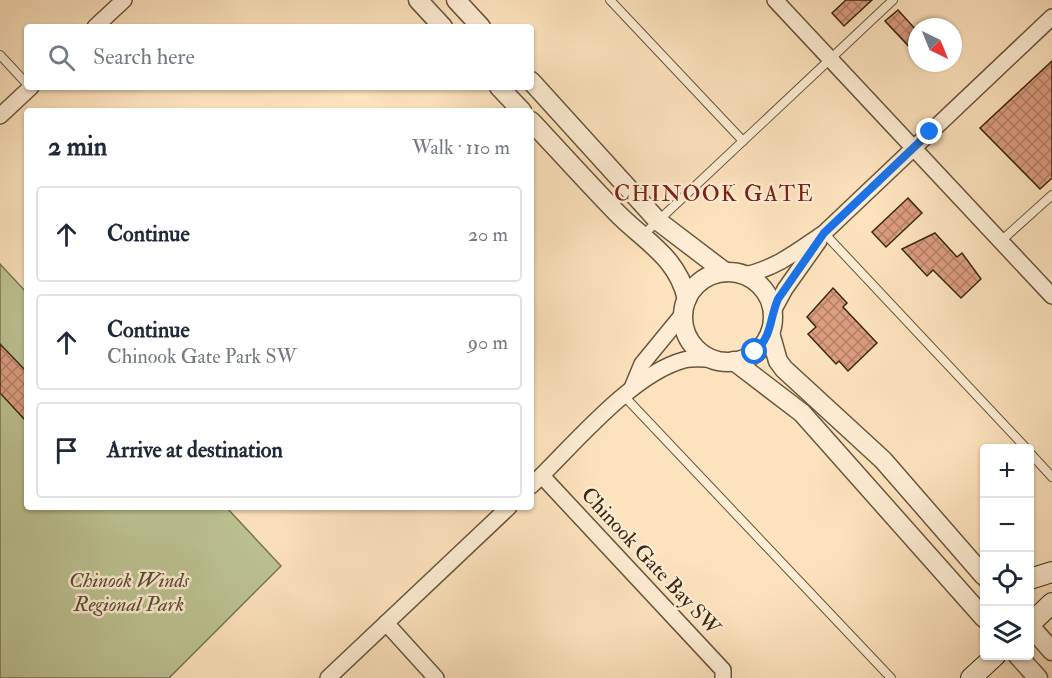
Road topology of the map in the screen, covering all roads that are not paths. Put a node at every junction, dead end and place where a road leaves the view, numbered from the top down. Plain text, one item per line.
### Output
1 (124, 0) edge
2 (418, 0) edge
3 (456, 0) edge
4 (610, 0) edge
5 (775, 0) edge
6 (893, 0) edge
7 (1052, 17) edge
8 (98, 24) edge
9 (440, 24) edge
10 (478, 24) edge
11 (0, 55) edge
12 (830, 59) junction
13 (24, 80) edge
14 (534, 84) edge
15 (26, 90) edge
16 (502, 90) edge
17 (519, 108) edge
18 (0, 116) edge
19 (534, 124) edge
20 (743, 141) junction
21 (914, 148) junction
22 (1052, 195) edge
23 (658, 221) junction
24 (824, 233) junction
25 (643, 236) junction
26 (1001, 241) junction
27 (725, 272) junction
28 (744, 275) junction
29 (1052, 296) edge
30 (685, 306) junction
31 (773, 311) junction
32 (770, 333) junction
33 (711, 359) junction
34 (734, 361) junction
35 (628, 392) junction
36 (1022, 444) edge
37 (1034, 458) edge
38 (1052, 477) edge
39 (537, 481) edge
40 (506, 510) edge
41 (980, 571) edge
42 (1052, 572) edge
43 (1034, 577) edge
44 (1052, 603) edge
45 (980, 613) edge
46 (1034, 620) edge
47 (386, 623) junction
48 (1034, 631) edge
49 (1052, 651) edge
50 (991, 660) edge
51 (1022, 660) edge
52 (328, 678) edge
53 (436, 678) edge
54 (723, 678) edge
55 (891, 678) edge
56 (971, 678) edge
57 (1038, 678) edge

1 - 8 street
2 - 9 street
3 - 10 street
4 - 20 lane
5 - 12 street
6 - 12 lane
7 - 21 street
11 - 13 lane
12 - 20 lane
12 - 21 street
14 - 23 street
15 - 18 street
16 - 17 street
19 - 25 street
20 - 23 lane
21 - 24 street
21 - 26 street
22 - 26 lane
23 - 25 lane
23 - 27 street
24 - 28 street
24 - 31 street
24 - 36 lane
25 - 30 street
26 - 29 street
27 - 28 street
27 - 30 street
28 - 31 street
30 - 33 street
30 - 35 street
31 - 32 street
32 - 34 street
32 - 41 street
33 - 34 street
33 - 35 street
34 - 45 street
35 - 39 street
35 - 55 lane
37 - 38 lane
39 - 54 street, Chinook Gate Bay SW
40 - 47 street
42 - 43 main road
44 - 46 main road
47 - 52 street
47 - 53 street
48 - 49 street
50 - 56 main road
51 - 57 street

